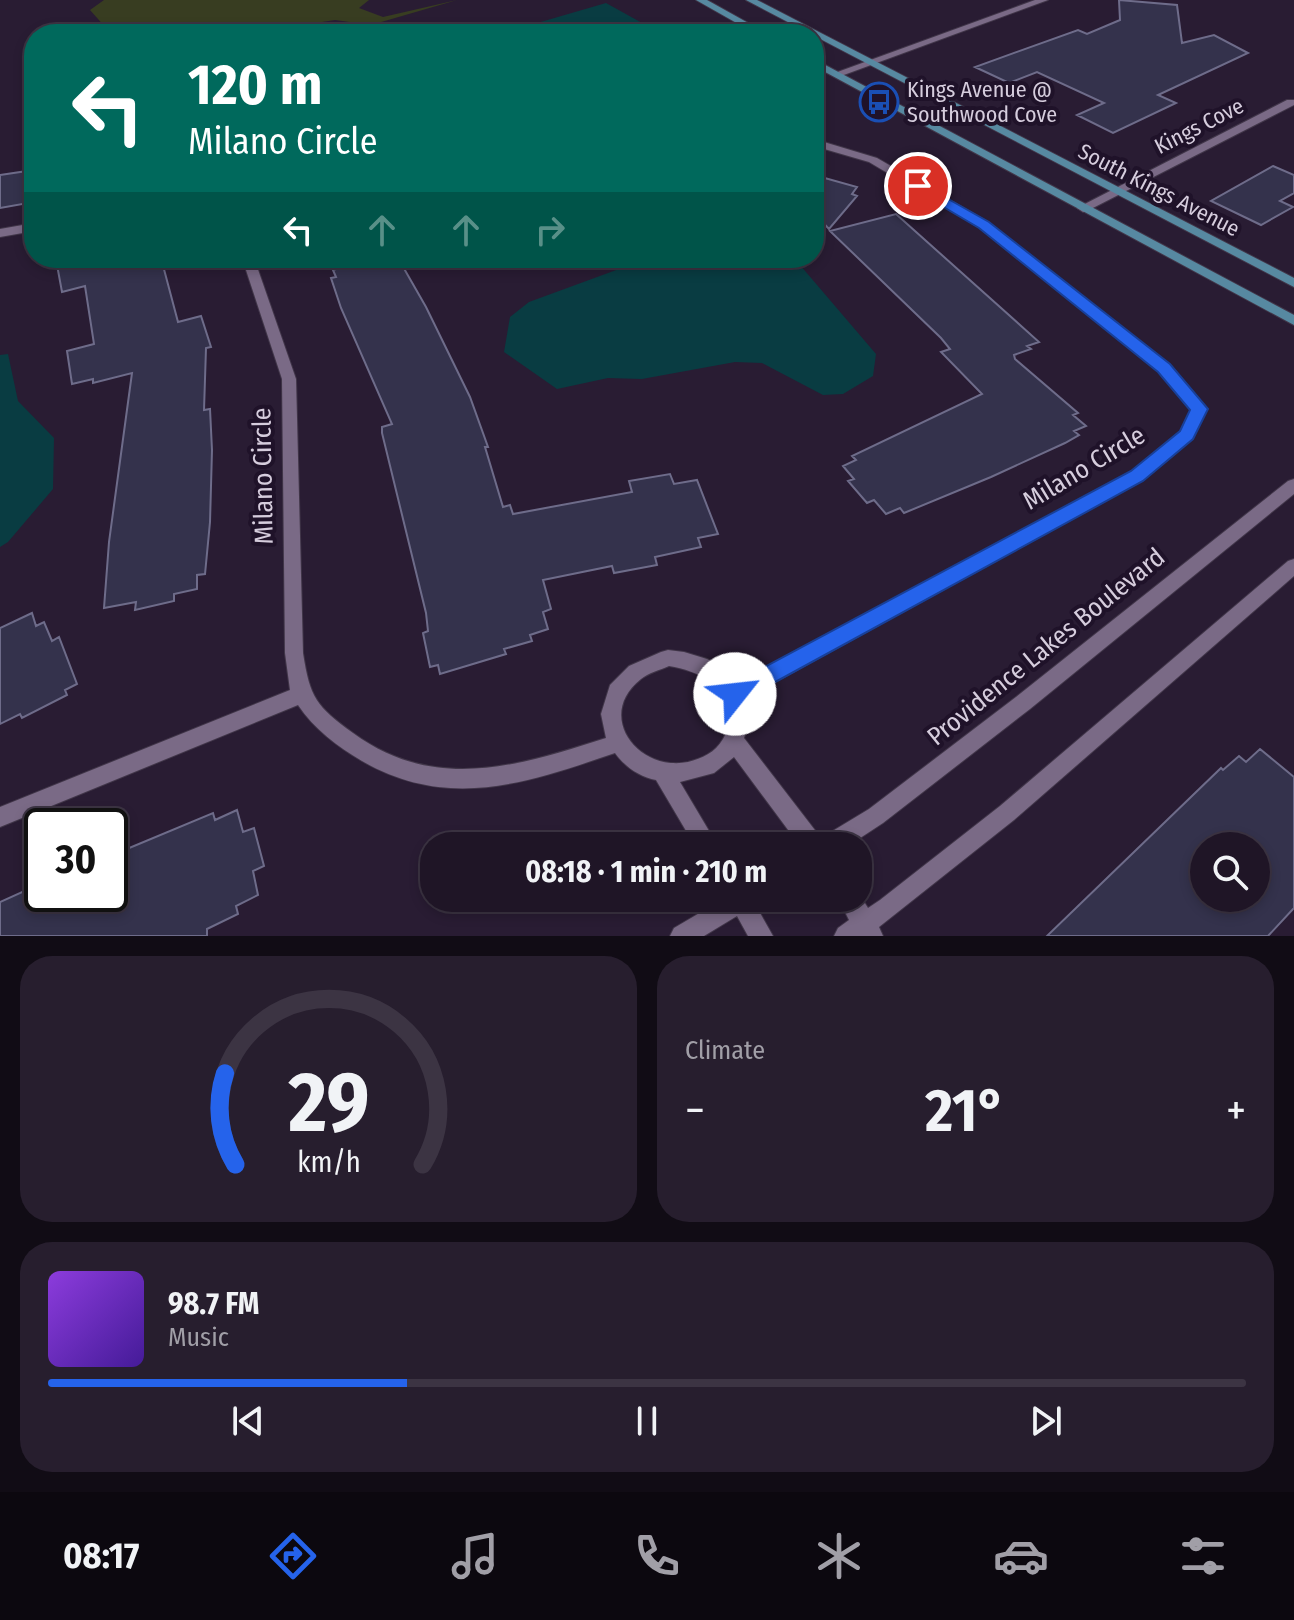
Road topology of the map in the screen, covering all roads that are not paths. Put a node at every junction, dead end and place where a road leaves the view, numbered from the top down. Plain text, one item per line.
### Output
1 (700, 0) edge
2 (750, 0) edge
3 (1044, 0) edge
4 (744, 24) edge
5 (796, 24) edge
6 (824, 38) edge
7 (870, 62) junction
8 (824, 67) edge
9 (837, 74) junction
10 (1291, 102) dead end
11 (824, 145) edge
12 (1116, 191) junction
13 (1083, 208) junction
14 (24, 229) edge
15 (0, 233) edge
16 (256, 268) edge
17 (1294, 283) edge
18 (1294, 321) edge
19 (1294, 485) edge
20 (1294, 566) edge
21 (735, 694) junction
22 (301, 695) junction
23 (733, 740) junction
24 (618, 743) junction
25 (663, 773) junction
26 (0, 817) edge
27 (699, 832) edge
28 (802, 832) edge
29 (850, 832) edge
30 (721, 912) edge
31 (749, 912) edge
32 (854, 912) edge
33 (861, 932) edge
34 (682, 936) edge
35 (761, 936) edge

1 - 4 main road
2 - 5 main road, South Kings Avenue
3 - 7 street
6 - 7 main road, South Kings Avenue
7 - 9 street
7 - 12 main road, South Kings Avenue
8 - 9 main road, South Kings Avenue
9 - 13 main road, South Kings Avenue
10 - 12 street, Kings Cove
11 - 21 street, Milano Circle
12 - 13 street, Kings Cove
12 - 17 main road, South Kings Avenue
13 - 18 main road, South Kings Avenue
14 - 15 street
16 - 22 street, Milano Circle
19 - 29 street, Providence Lakes Boulevard
20 - 33 street
21 - 23 street
21 - 24 street
22 - 24 street
22 - 26 street
23 - 25 street
23 - 28 street
24 - 25 street
25 - 27 street
30 - 34 street
31 - 35 street
32 - 33 street

